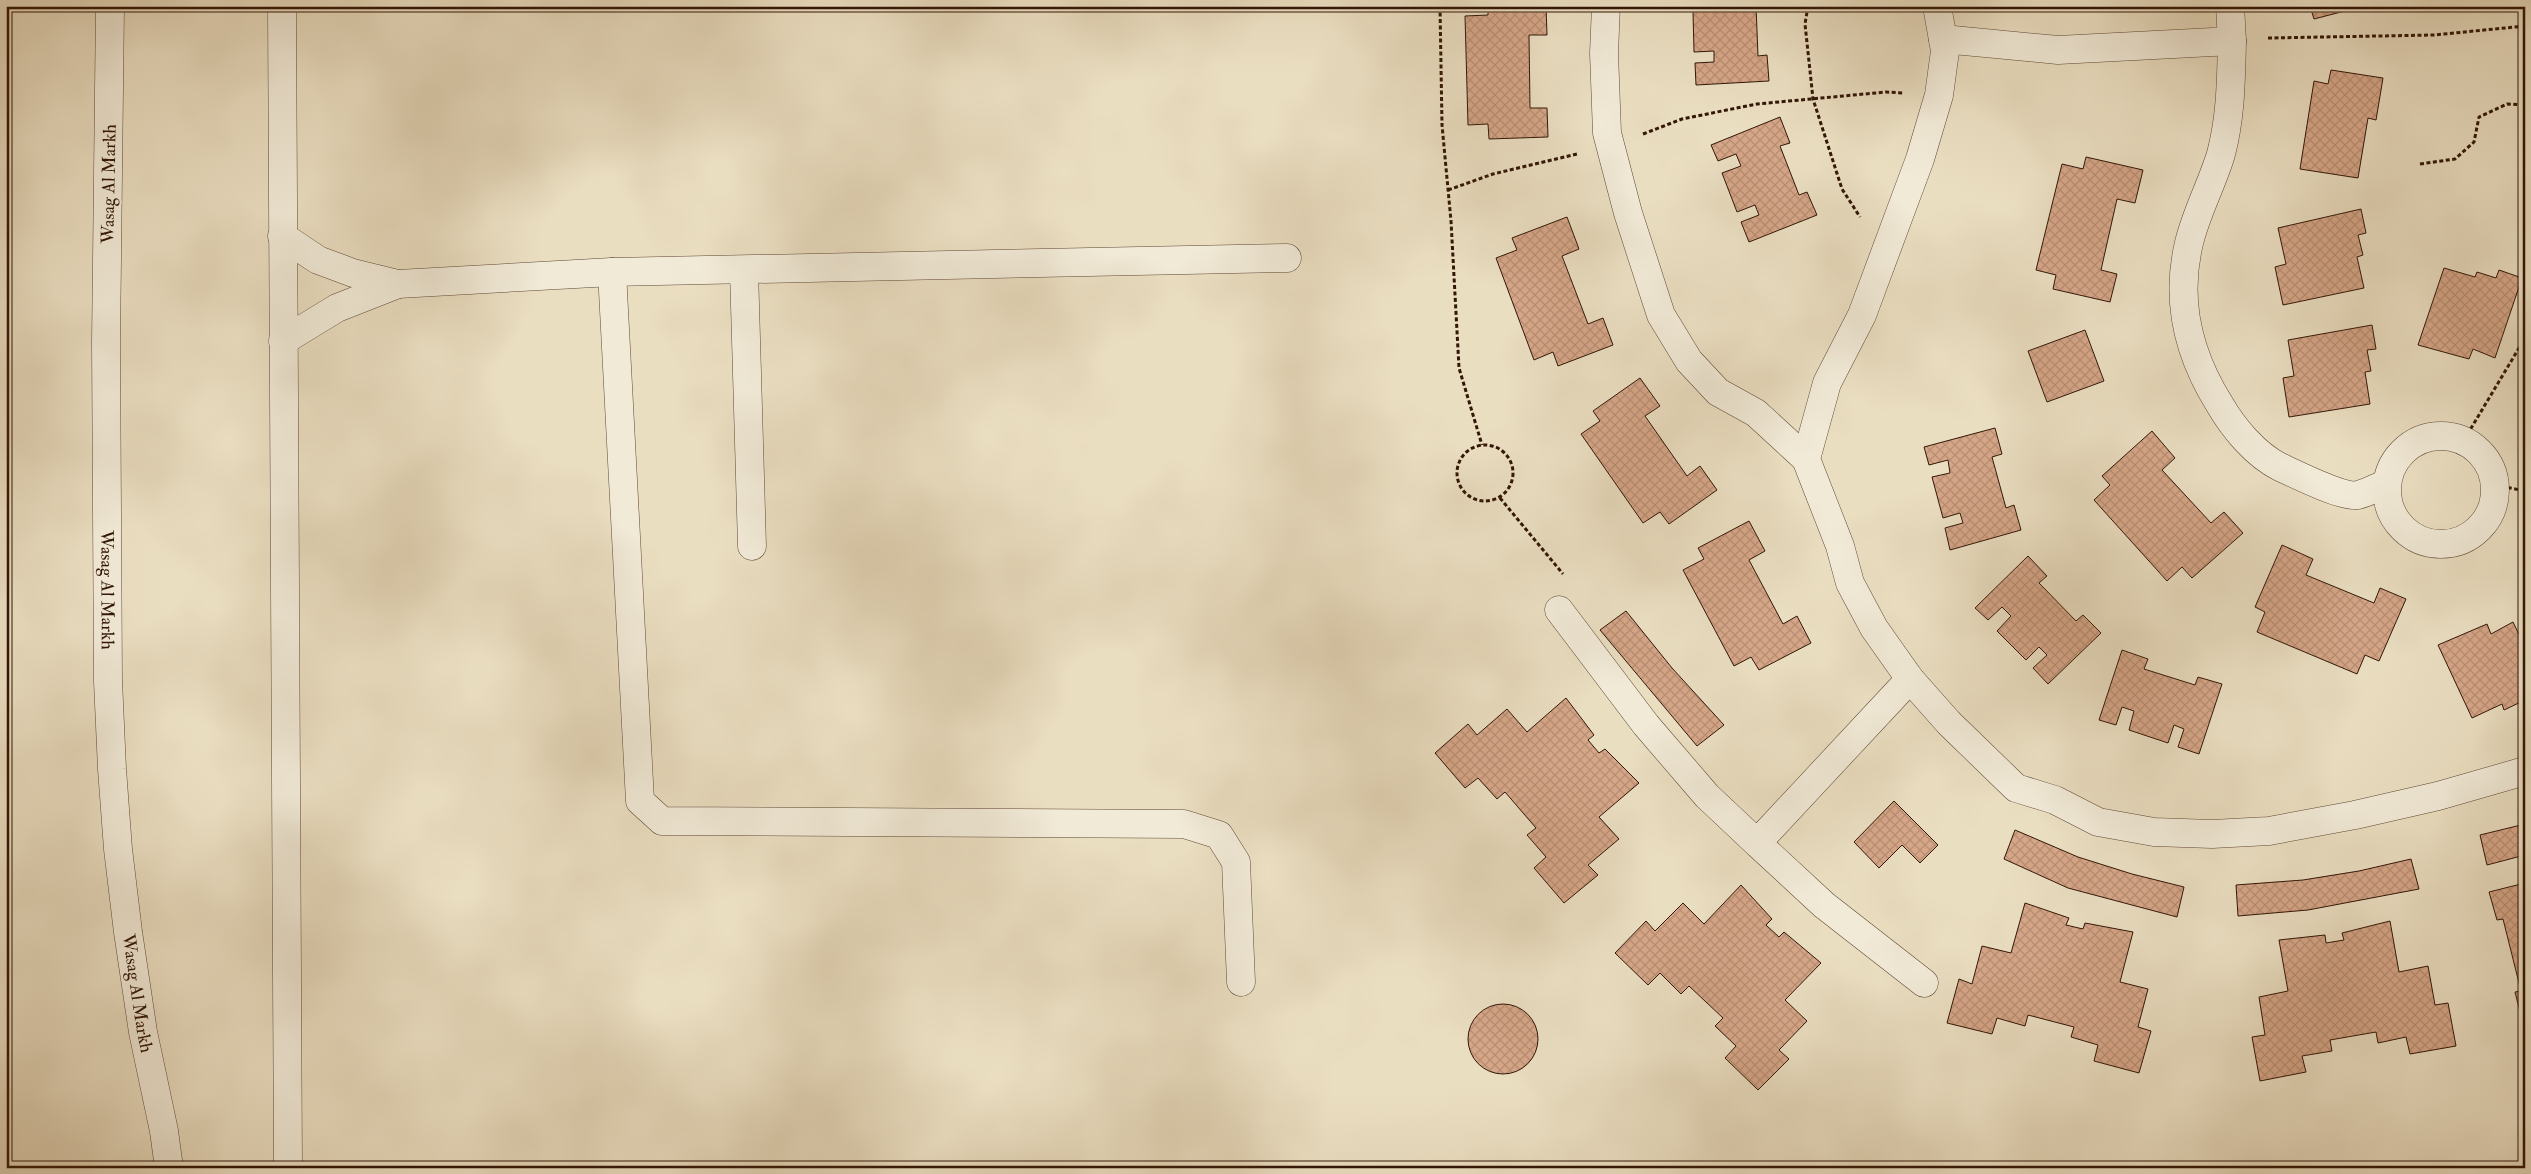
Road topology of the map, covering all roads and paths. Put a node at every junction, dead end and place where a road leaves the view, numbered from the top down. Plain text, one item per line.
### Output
1 (110, 6) edge
2 (282, 6) edge
3 (1440, 6) edge
4 (1606, 6) edge
5 (1808, 6) edge
6 (1937, 6) edge
7 (2230, 6) edge
8 (2525, 26) edge
9 (1942, 39) junction
10 (2232, 41) junction
11 (1939, 95) junction
12 (1813, 99) junction
13 (2525, 106) edge
14 (1611, 147) junction
15 (2420, 164) dead end
16 (1448, 190) junction
17 (282, 236) junction
18 (1885, 255) junction
19 (1288, 258) dead end
20 (744, 270) junction
21 (612, 272) junction
22 (398, 284) junction
23 (2525, 338) edge
24 (283, 341) junction
25 (2464, 440) junction
26 (1482, 445) junction
27 (1806, 459) junction
28 (2386, 484) junction
29 (2495, 485) junction
30 (2525, 491) edge
31 (1500, 498) junction
32 (752, 546) dead end
33 (1559, 610) joint
34 (1910, 679) junction
35 (2525, 771) edge
36 (1757, 842) junction
37 (1241, 982) dead end
38 (1924, 983) dead end
39 (168, 1168) edge
40 (288, 1168) edge

1 - 39 street, Wasag Al Markh
2 - 17 street
3 - 16 path
4 - 14 street
5 - 12 path
6 - 9 street
7 - 10 street
8 - 10 path
9 - 10 street
9 - 11 street
10 - 28 street
11 - 12 path
11 - 18 street
12 - 14 path
12 - 18 path
13 - 15 path
14 - 16 path
14 - 27 street
16 - 26 path
17 - 22 street
17 - 24 street
18 - 27 street
19 - 20 street
20 - 21 street
20 - 32 street
21 - 22 street
21 - 37 street
22 - 24 street
23 - 25 path
24 - 40 street
25 - 28 street
25 - 29 street
26 - 31 path
26 - 31 path
27 - 34 street
28 - 29 street
29 - 30 path
31 - 33 path
33 - 36 street
34 - 35 street
34 - 36 street
36 - 38 street

